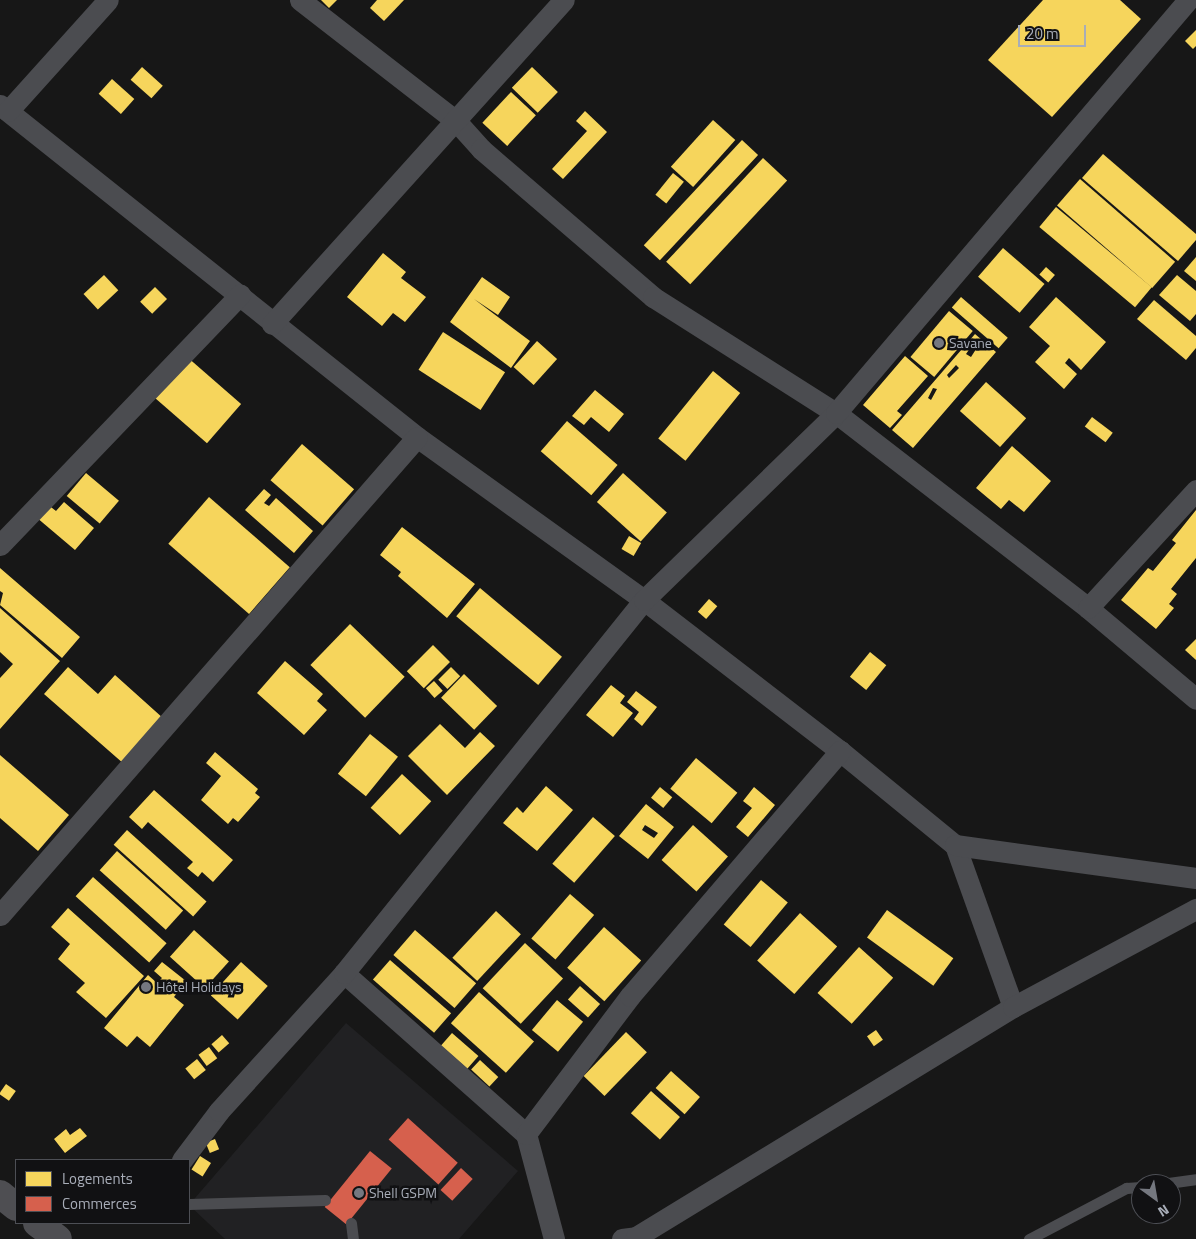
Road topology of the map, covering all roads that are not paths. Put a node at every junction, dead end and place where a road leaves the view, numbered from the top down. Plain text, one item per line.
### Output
1 (108, 0) edge
2 (300, 0) edge
3 (564, 0) edge
4 (1188, 0) edge
5 (4, 108) edge
6 (456, 121) junction
7 (240, 295) junction
8 (272, 324) junction
9 (836, 413) junction
10 (417, 437) junction
11 (1196, 490) edge
12 (0, 546) edge
13 (644, 600) junction
14 (1088, 608) junction
15 (1196, 699) edge
16 (840, 751) junction
17 (955, 845) junction
18 (1196, 878) edge
19 (1196, 909) edge
20 (0, 915) edge
21 (344, 973) junction
22 (1013, 1007) junction
23 (526, 1134) junction
24 (183, 1159) edge
25 (1196, 1179) edge
26 (1181, 1181) edge
27 (1131, 1188) edge
28 (325, 1200) dead end
29 (190, 1204) edge
30 (351, 1222) dead end
31 (37, 1224) edge
32 (632, 1238) edge
33 (58, 1239) edge
34 (353, 1239) edge
35 (554, 1239) edge
36 (1029, 1239) edge

1 - 5 street
2 - 6 street
3 - 6 street
4 - 9 street
5 - 7 street
6 - 8 street
6 - 9 street
7 - 8 street
7 - 12 street
8 - 10 street
9 - 13 street
9 - 14 street
10 - 13 street
10 - 20 street
11 - 14 street
13 - 16 street
13 - 21 street
14 - 15 street
16 - 17 street
16 - 23 street
17 - 18 street
17 - 22 street
19 - 22 street
21 - 23 street
21 - 24 street
22 - 32 street
23 - 35 street
25 - 26 lane
27 - 36 lane
28 - 29 lane
30 - 34 lane
31 - 33 highway

